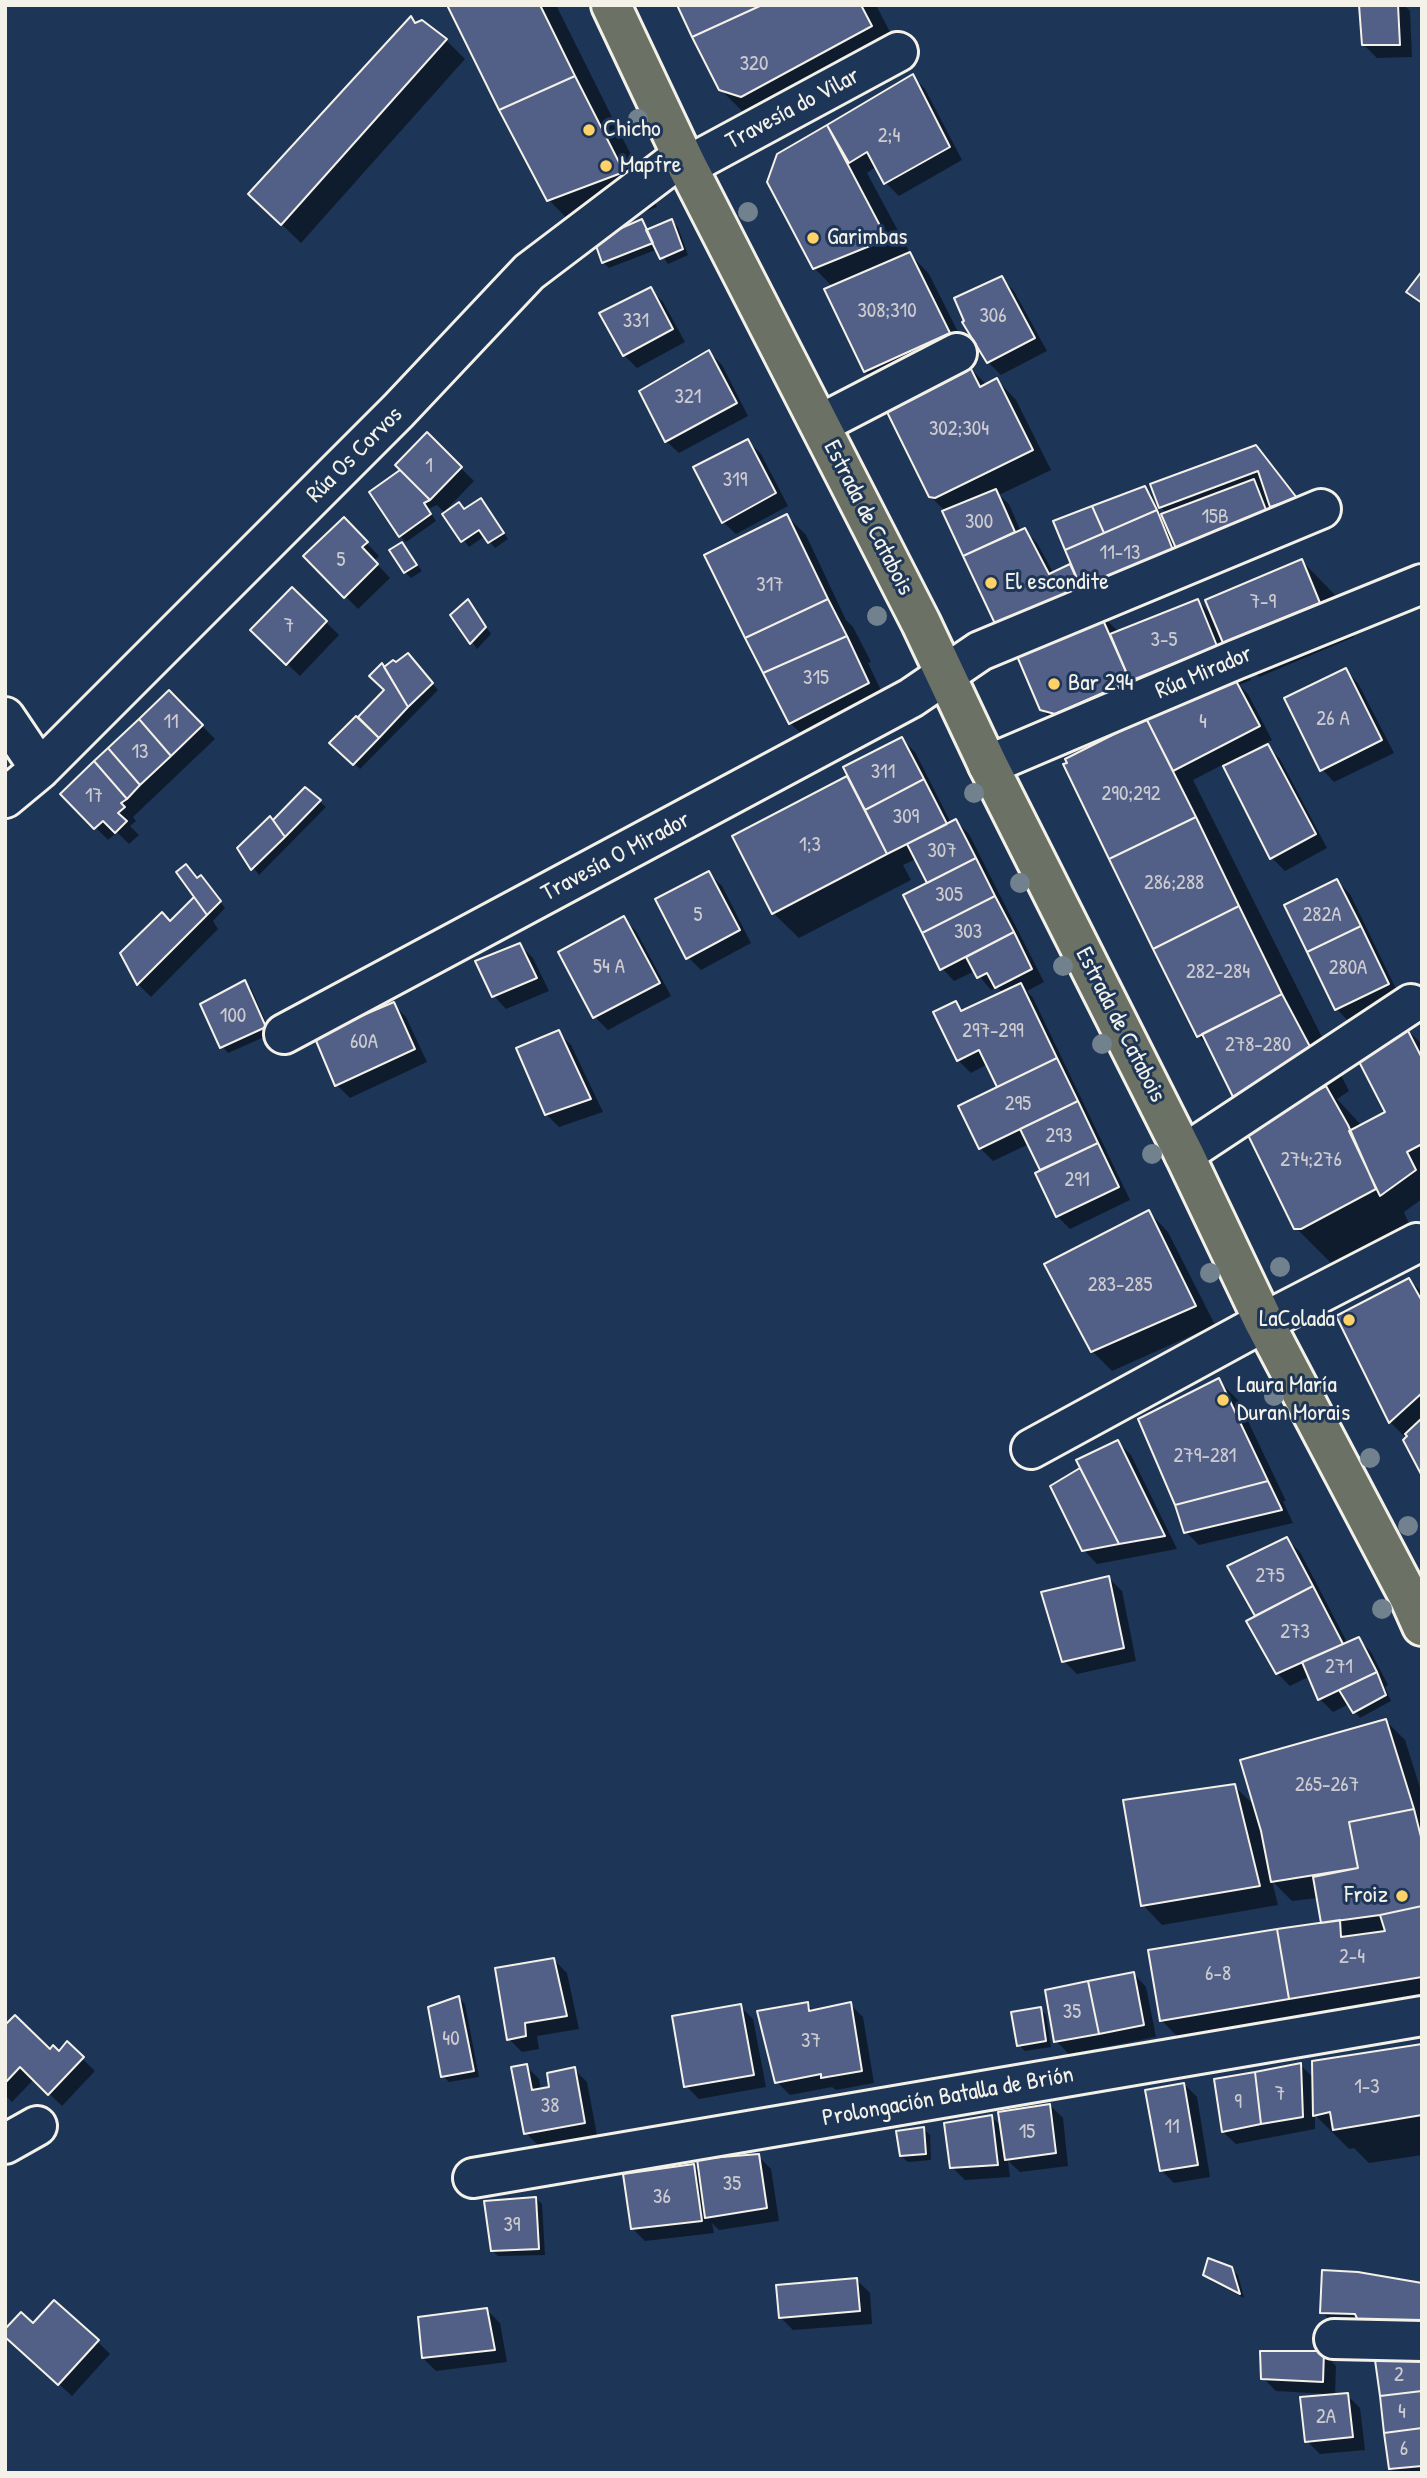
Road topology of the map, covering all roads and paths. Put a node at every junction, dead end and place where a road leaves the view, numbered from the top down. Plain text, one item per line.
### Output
1 (611, 5) edge
2 (898, 52) dead end
3 (685, 161) junction
4 (957, 353) dead end
5 (820, 424) junction
6 (1321, 509) dead end
7 (1422, 584) edge
8 (946, 676) junction
9 (5, 717) edge
10 (988, 765) junction
11 (40, 769) junction
12 (5, 798) edge
13 (1410, 1004) dead end
14 (284, 1034) dead end
15 (1184, 1154) junction
16 (1417, 1243) dead end
17 (1264, 1322) junction
18 (1031, 1450) dead end
19 (1418, 1604) edge
20 (1422, 2016) edge
21 (473, 2178) dead end
22 (1334, 2339) dead end
23 (1422, 2341) edge

1 - 3 main road, Estrada de Catabois
2 - 3 street, Travesía do Vilar
3 - 5 main road, Estrada de Catabois
3 - 11 street, Rúa Os Corvos
4 - 5 street, Estrada de Catabois
5 - 8 main road, Estrada de Catabois
6 - 8 street
7 - 10 street, Rúa Mirador
8 - 10 main road, Estrada de Catabois
8 - 14 street, Travesía O Mirador
9 - 11 street
10 - 15 main road, Estrada de Catabois
11 - 12 street, Rúa Os Corvos
13 - 15 street
15 - 17 main road, Estrada de Catabois
16 - 17 street
17 - 18 street
17 - 19 main road, Estrada de Catabois
20 - 21 street, Prolongación Batalla de Brión
22 - 23 street

